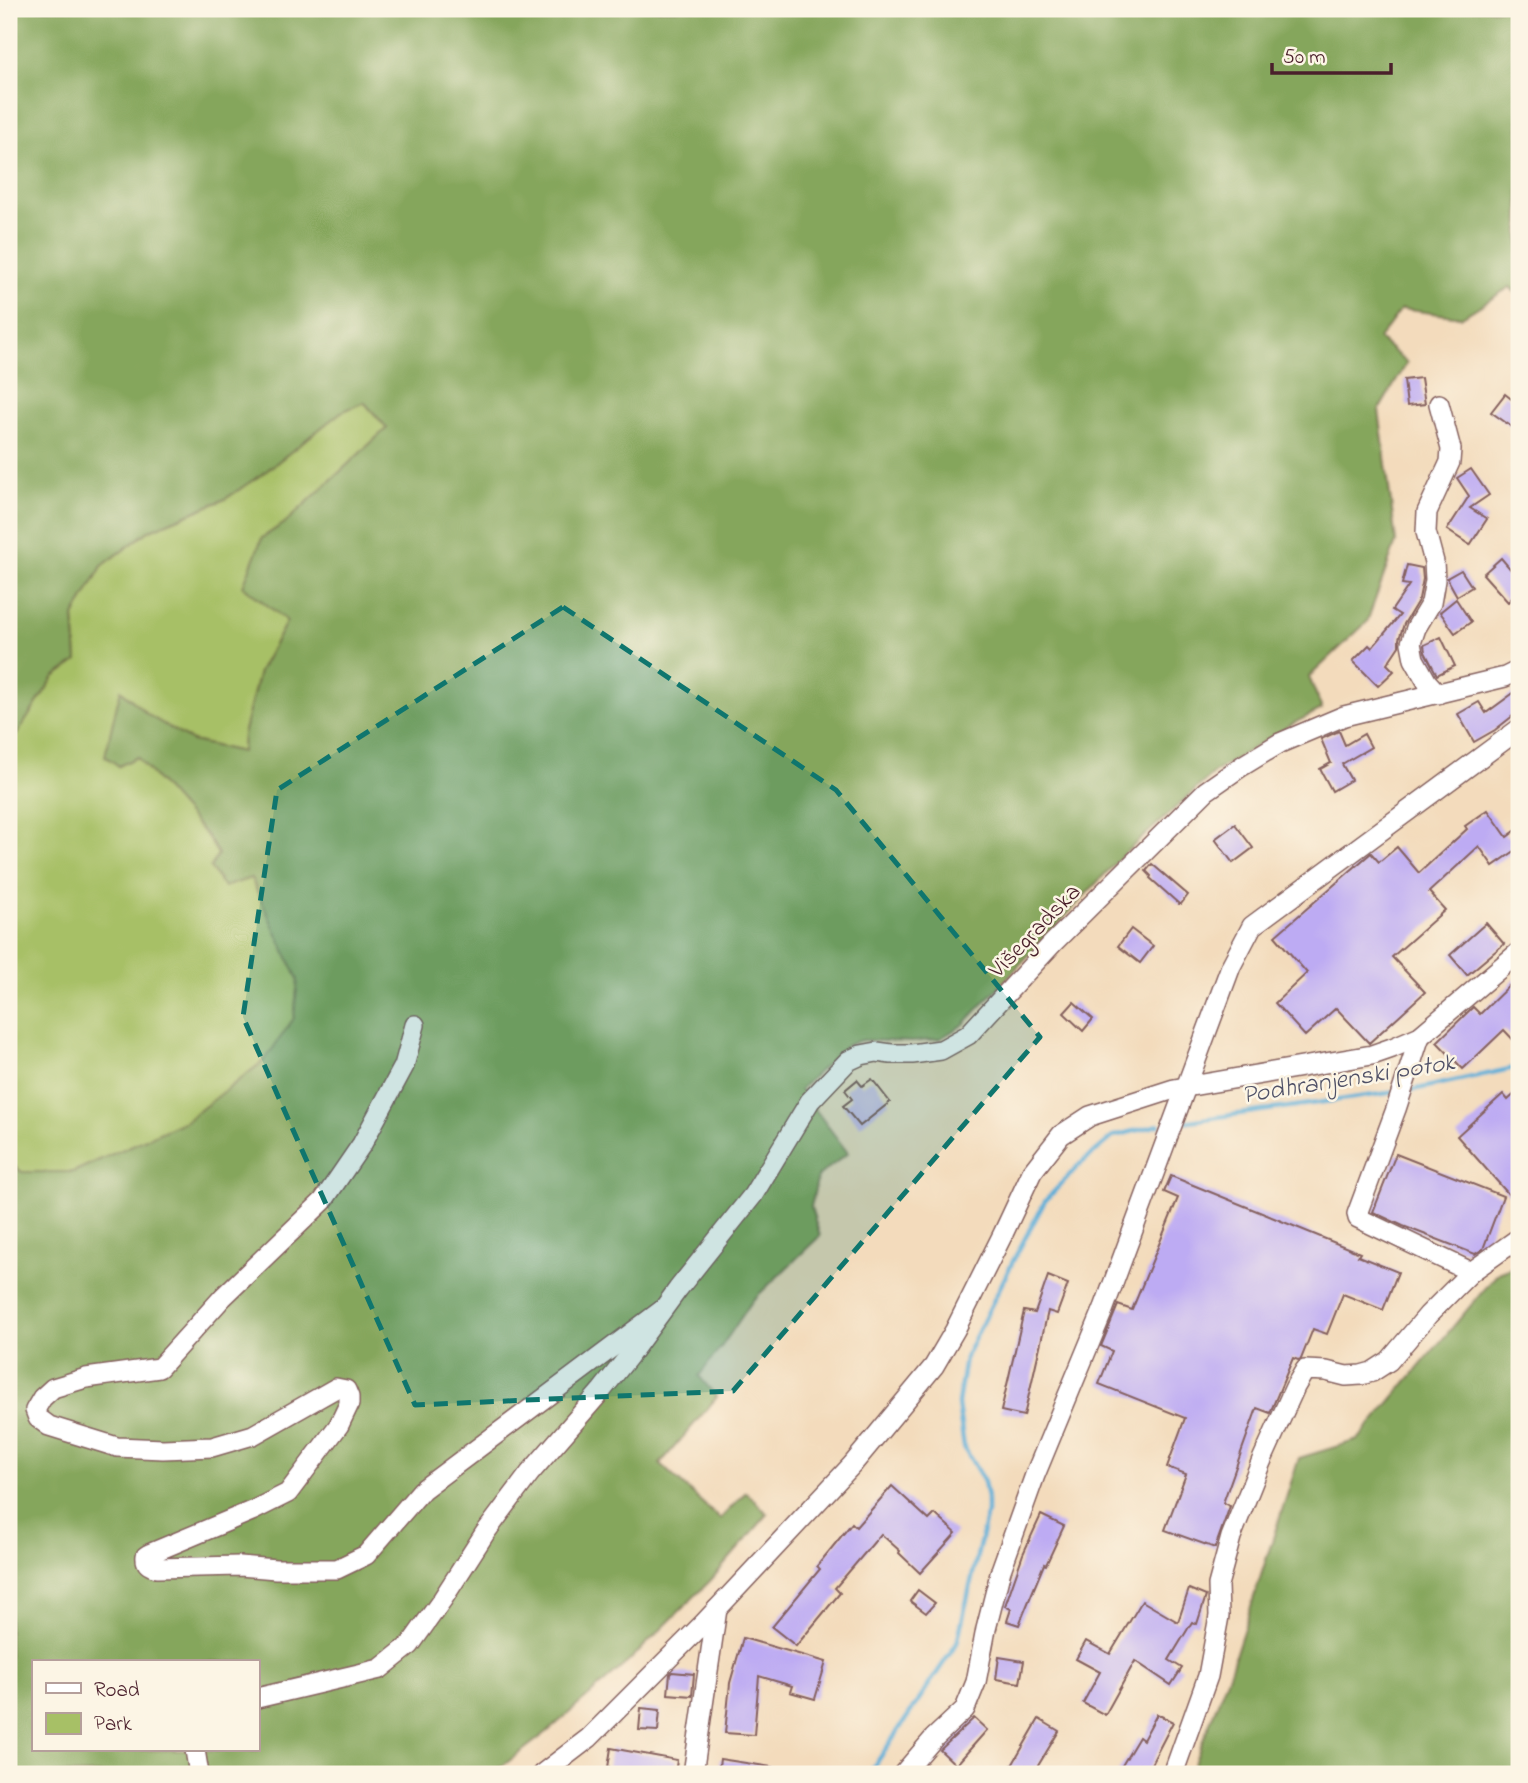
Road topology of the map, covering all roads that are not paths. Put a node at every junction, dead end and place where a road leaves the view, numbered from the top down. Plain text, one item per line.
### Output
1 (1439, 404) dead end
2 (1519, 670) edge
3 (1438, 694) junction
4 (1519, 729) edge
5 (1519, 952) edge
6 (415, 1025) dead end
7 (1420, 1036) junction
8 (1186, 1088) junction
9 (1519, 1238) edge
10 (1471, 1272) junction
11 (662, 1310) junction
12 (717, 1609) junction
13 (259, 1698) edge
14 (574, 1749) junction
15 (195, 1752) edge
16 (199, 1774) edge
17 (542, 1774) edge
18 (560, 1774) edge
19 (693, 1774) edge
20 (903, 1774) edge
21 (1173, 1774) edge

1 - 3 street
2 - 3 street, Višegradska
3 - 11 street, Višegradska
4 - 8 street
5 - 7 street
6 - 11 street
7 - 8 street
7 - 10 street
8 - 12 street
8 - 20 street
9 - 10 street
10 - 21 street
11 - 13 street
12 - 14 street
12 - 19 street
14 - 17 street
14 - 18 street
15 - 16 street

